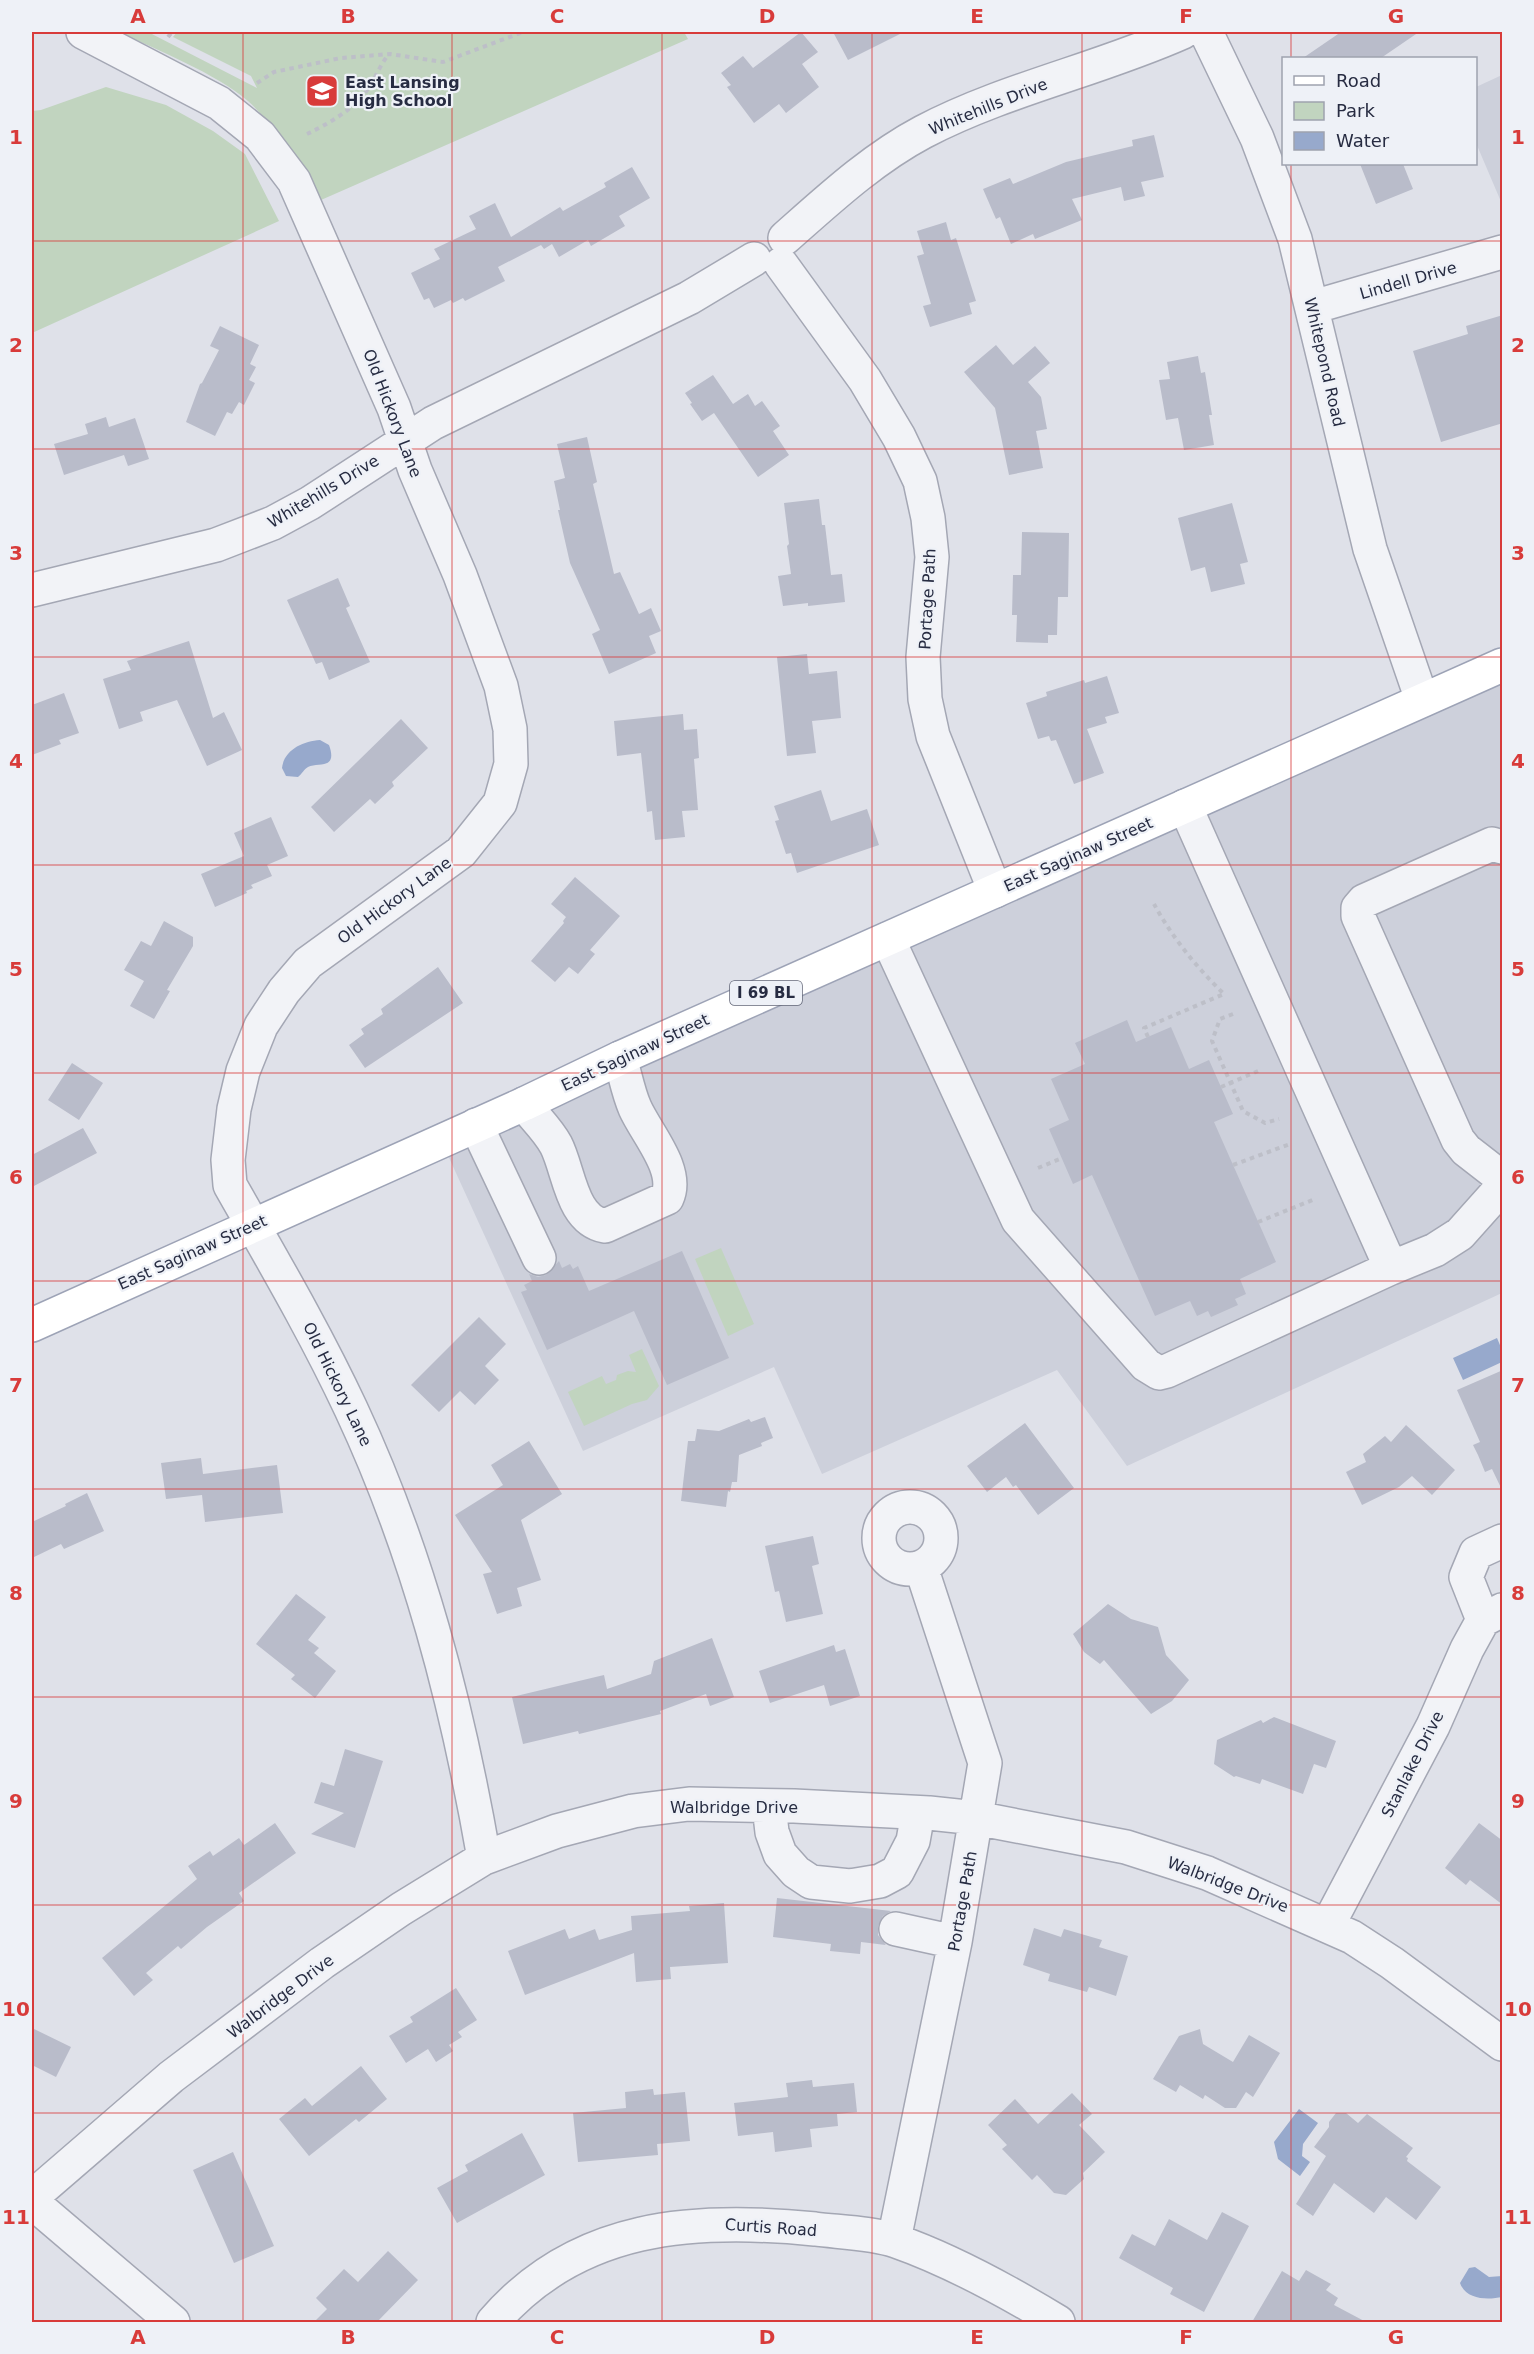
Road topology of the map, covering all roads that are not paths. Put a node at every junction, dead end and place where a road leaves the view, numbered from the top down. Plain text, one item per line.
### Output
1 (83, 32) edge
2 (1183, 32) edge
3 (1206, 32) edge
4 (1503, 252) edge
5 (774, 254) junction
6 (1313, 307) junction
7 (405, 441) junction
8 (32, 590) edge
9 (1503, 665) edge
10 (1422, 700) junction
11 (1185, 806) junction
12 (1503, 847) edge
13 (995, 891) junction
14 (888, 939) junction
15 (620, 1058) junction
16 (524, 1104) junction
17 (476, 1125) junction
18 (1498, 1171) edge
19 (253, 1224) junction
20 (539, 1258) dead end
21 (1391, 1268) junction
22 (32, 1325) edge
23 (1503, 1541) edge
24 (921, 1567) dead end
25 (1493, 1615) edge
26 (769, 1806) junction
27 (918, 1813) junction
28 (976, 1818) junction
29 (484, 1858) junction
30 (1328, 1925) junction
31 (896, 1929) dead end
32 (955, 1942) junction
33 (1503, 2044) edge
34 (32, 2197) edge
35 (32, 2202) edge
36 (894, 2240) junction
37 (173, 2322) edge
38 (493, 2322) edge
39 (1058, 2322) edge

1 - 7 street, Old Hickory Lane
2 - 5 street, Whitehills Drive
3 - 6 street, Whitepond Road
4 - 6 street, Lindell Drive
5 - 7 street, Whitehills Drive
5 - 13 street, Portage Path
6 - 10 street, Whitepond Road
7 - 8 street, Whitehills Drive
7 - 19 street, Old Hickory Lane
9 - 10 main road, East Saginaw Street / I 69 BL
10 - 11 main road, East Saginaw Street / I 69 BL
11 - 13 main road, East Saginaw Street / I 69 BL
11 - 21 street
12 - 18 street
13 - 14 main road, East Saginaw Street / I 69 BL
14 - 15 main road, East Saginaw Street / I 69 BL
14 - 21 street
15 - 16 main road, East Saginaw Street / I 69 BL
15 - 16 street
16 - 17 main road, East Saginaw Street / I 69 BL
17 - 19 main road, East Saginaw Street / I 69 BL
17 - 20 street
18 - 21 street
19 - 22 main road, East Saginaw Street / I 69 BL
19 - 29 street, Old Hickory Lane
23 - 25 street
24 - 28 street, Portage Path
25 - 30 street, Stanlake Drive
26 - 27 street, Walbridge Drive
26 - 27 street
26 - 29 street, Walbridge Drive
27 - 28 street, Walbridge Drive
28 - 30 street, Walbridge Drive
28 - 32 street, Portage Path
29 - 34 street, Walbridge Drive
30 - 33 street, Walbridge Drive
31 - 32 street
32 - 36 street, Portage Path
35 - 37 street
36 - 38 street, Curtis Road
36 - 39 street, Curtis Road

